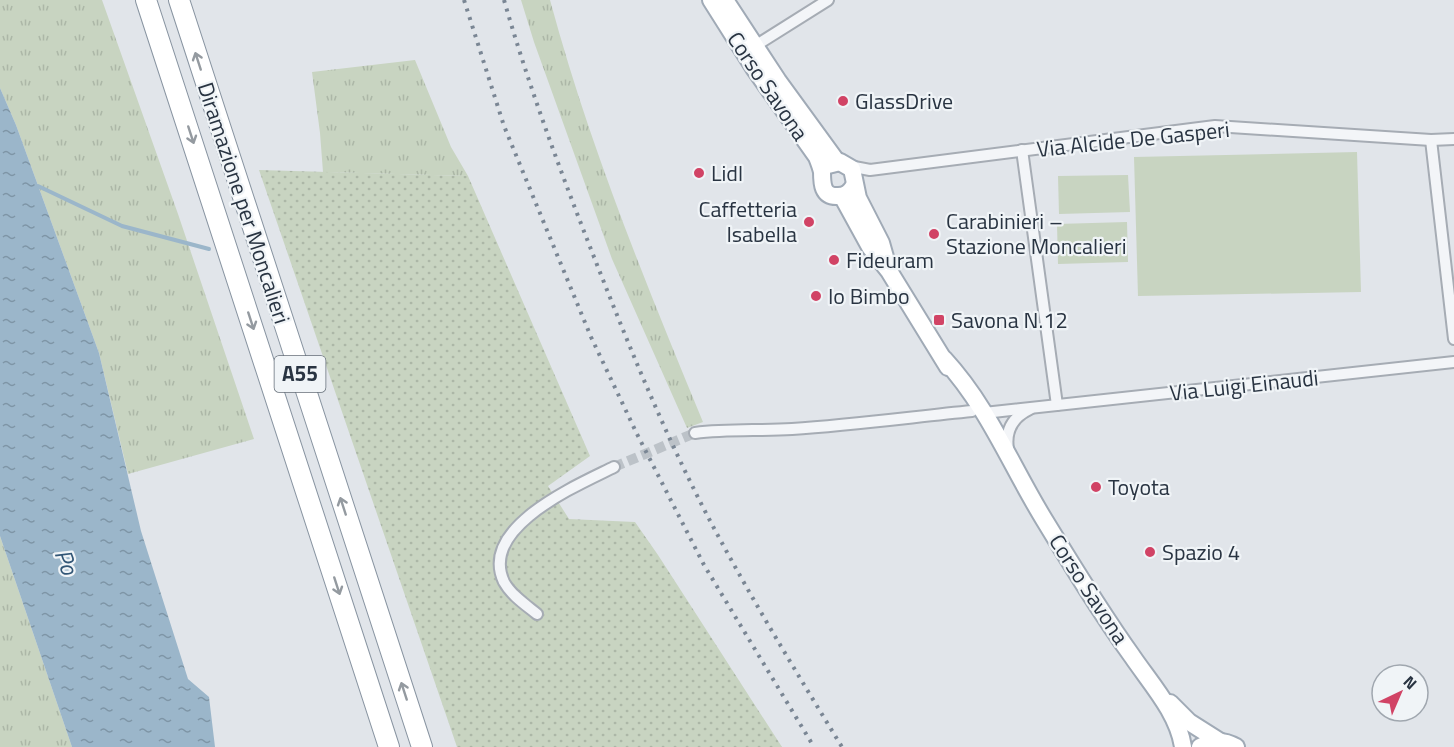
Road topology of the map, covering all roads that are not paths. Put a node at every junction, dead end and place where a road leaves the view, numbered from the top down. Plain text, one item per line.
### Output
1 (146, 0) edge
2 (178, 0) edge
3 (711, 0) edge
4 (725, 0) edge
5 (828, 0) edge
6 (754, 46) junction
7 (1454, 139) edge
8 (1431, 140) junction
9 (1022, 150) junction
10 (843, 164) junction
11 (870, 170) junction
12 (822, 173) junction
13 (850, 188) junction
14 (1454, 339) edge
15 (1454, 362) edge
16 (1057, 405) junction
17 (1033, 407) junction
18 (978, 412) junction
19 (695, 433) tunnel mouth
20 (1009, 454) junction
21 (614, 467) tunnel mouth
22 (1026, 489) junction
23 (537, 614) dead end
24 (1155, 687) junction
25 (1219, 741) junction
26 (389, 747) edge
27 (422, 747) edge
28 (1183, 747) edge
29 (1200, 747) edge
30 (1236, 747) edge

1 -> 26 highway, Diramazione per Moncalieri / A55
27 -> 2 highway, Diramazione per Moncalieri / A55
3 - 12 main road, Corso Savona
4 - 6 main road, Corso Savona
5 - 6 street
6 - 10 main road, Corso Savona
7 - 8 street, Via Alcide De Gasperi
8 - 9 street, Via Alcide De Gasperi
8 - 14 street
9 - 11 street, Via Alcide De Gasperi
9 - 16 street
10 - 11 street, Via Alcide De Gasperi
10 - 12 main road
10 - 13 main road, Corso Savona
11 - 13 street
12 - 13 main road, Corso Savona
13 - 18 main road, Corso Savona
15 - 16 street, Via Luigi Einaudi
16 - 17 street, Via Luigi Einaudi
17 - 18 street, Via Luigi Einaudi
17 - 20 street
18 - 19 street, Via Luigi Einaudi
18 - 20 main road, Corso Savona
18 - 22 main road, Corso Savona
20 - 22 main road, Corso Savona
21 - 23 street
22 - 24 main road, Corso Savona
24 - 25 main road, Corso Savona
24 - 28 main road, Corso Savona
25 - 29 main road
25 - 30 main road, Corso Savona

